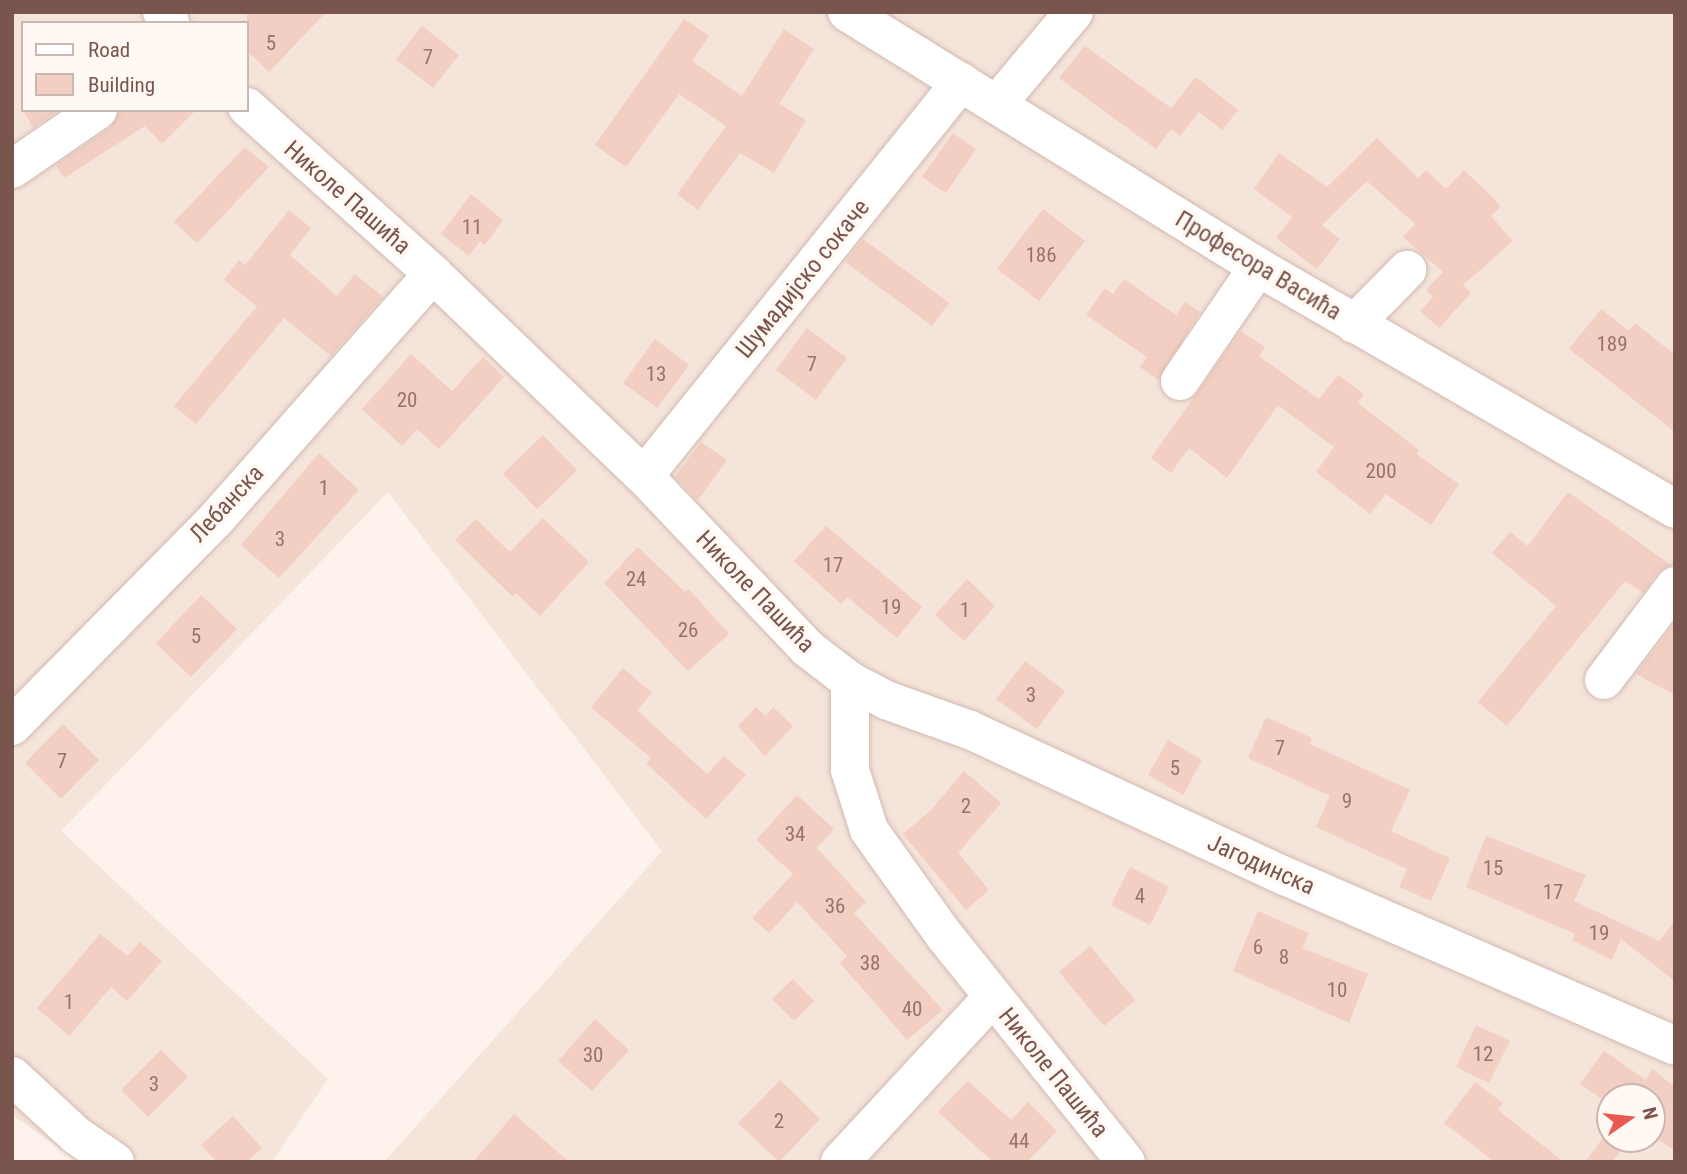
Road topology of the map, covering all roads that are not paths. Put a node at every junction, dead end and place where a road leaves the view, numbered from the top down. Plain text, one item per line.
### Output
1 (847, 12) edge
2 (1074, 12) edge
3 (961, 82) junction
4 (997, 104) junction
5 (248, 108) edge
6 (95, 112) edge
7 (12, 169) edge
8 (1258, 267) junction
9 (1407, 270) dead end
10 (433, 274) junction
11 (1354, 324) junction
12 (1180, 381) dead end
13 (645, 476) junction
14 (1675, 509) edge
15 (1675, 586) edge
16 (1604, 680) dead end
17 (850, 681) junction
18 (12, 726) edge
19 (993, 997) junction
20 (1675, 1046) edge
21 (12, 1076) edge
22 (115, 1162) edge
23 (840, 1162) edge
24 (1126, 1162) edge

1 - 3 street, Професора Васића
2 - 4 street
3 - 4 street, Професора Васића
3 - 13 street, Шумадијско сокаче
4 - 8 street, Професора Васића
5 - 10 street, Николе Пашића
6 - 7 street
8 - 11 street, Професора Васића
8 - 12 street
9 - 11 street
10 - 13 street, Николе Пашића
10 - 18 street, Лебанска
11 - 14 street, Професора Васића
13 - 17 street, Николе Пашића
15 - 16 street
17 - 19 street, Николе Пашића
17 - 20 street, Јагодинска
19 - 23 street
19 - 24 street, Николе Пашића
21 - 22 street

